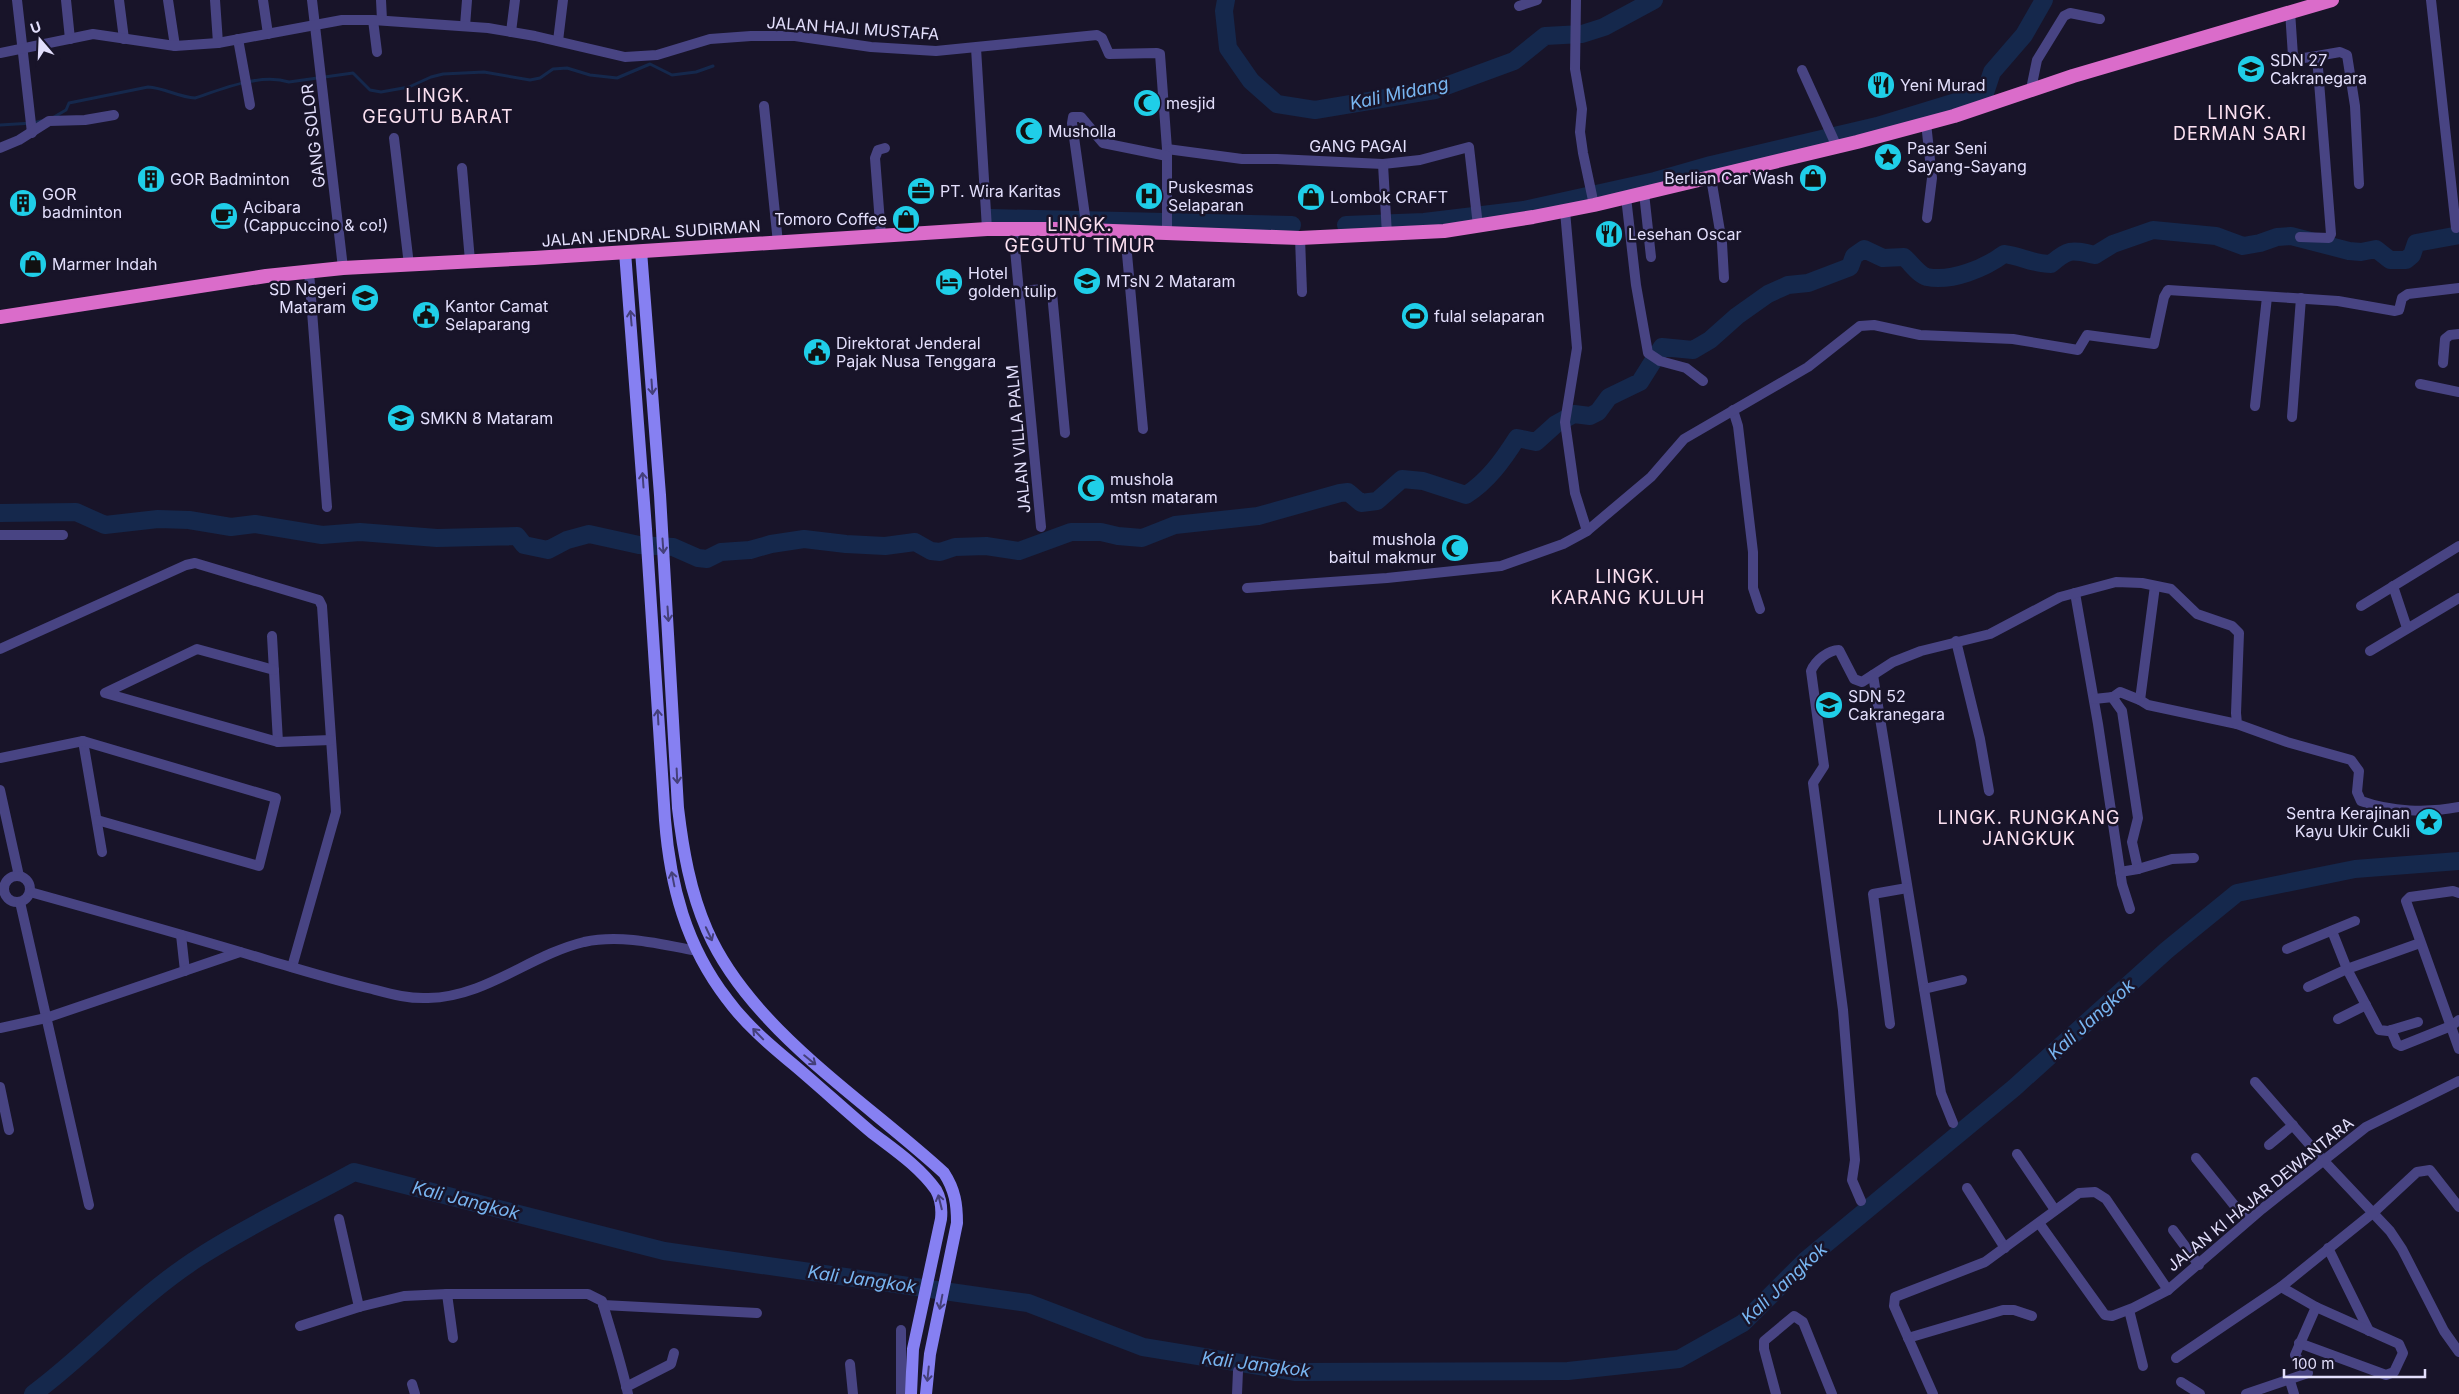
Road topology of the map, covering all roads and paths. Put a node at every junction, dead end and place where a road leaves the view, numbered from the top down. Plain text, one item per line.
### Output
1 (17, 0) edge
2 (66, 0) edge
3 (119, 0) edge
4 (168, 0) edge
5 (215, 0) edge
6 (263, 0) edge
7 (312, 0) edge
8 (381, 0) edge
9 (467, 0) edge
10 (515, 0) edge
11 (563, 0) edge
12 (1537, 0) edge
13 (1576, 0) edge
14 (2332, 0) edge
15 (2431, 0) edge
16 (1519, 6) dead end
17 (2290, 11) junction
18 (2100, 19) dead end
19 (378, 20) junction
20 (314, 25) junction
21 (465, 26) junction
22 (511, 32) junction
23 (268, 34) junction
24 (70, 39) junction
25 (124, 39) junction
26 (238, 39) junction
27 (558, 41) junction
28 (218, 42) junction
29 (174, 46) junction
30 (976, 48) junction
31 (23, 49) junction
32 (377, 52) dead end
33 (0, 53) edge
34 (2316, 56) junction
35 (1802, 70) dead end
36 (2031, 89) junction
37 (250, 105) dead end
38 (764, 106) dead end
39 (114, 115) dead end
40 (1926, 123) junction
41 (31, 127) junction
42 (394, 138) dead end
43 (1834, 139) junction
44 (0, 148) edge
45 (885, 148) dead end
46 (1167, 153) junction
47 (1383, 164) junction
48 (462, 168) dead end
49 (1711, 178) junction
50 (2360, 184) dead end
51 (1644, 193) junction
52 (1592, 197) junction
53 (1626, 197) junction
54 (1565, 211) junction
55 (1477, 218) junction
56 (1927, 218) dead end
57 (1386, 227) junction
58 (987, 228) junction
59 (1013, 228) junction
60 (2456, 228) dead end
61 (1087, 230) junction
62 (1125, 232) junction
63 (1167, 234) junction
64 (881, 236) junction
65 (2300, 237) dead end
66 (1300, 238) junction
67 (778, 243) junction
68 (625, 252) junction
69 (641, 252) junction
70 (1651, 257) dead end
71 (470, 261) junction
72 (409, 265) junction
73 (343, 268) junction
74 (309, 272) junction
75 (1724, 278) dead end
76 (2459, 288) edge
77 (1019, 291) junction
78 (1302, 292) dead end
79 (2267, 297) junction
80 (2301, 298) junction
81 (0, 317) edge
82 (2459, 334) edge
83 (2444, 363) dead end
84 (1703, 381) dead end
85 (2420, 384) dead end
86 (2459, 392) edge
87 (2255, 406) dead end
88 (1733, 410) junction
89 (2292, 417) dead end
90 (1143, 430) dead end
91 (1065, 432) dead end
92 (327, 507) dead end
93 (1041, 527) dead end
94 (1587, 531) junction
95 (0, 535) edge
96 (63, 535) dead end
97 (2459, 546) edge
98 (2155, 586) junction
99 (2393, 586) junction
100 (1246, 588) dead end
101 (2075, 593) junction
102 (2459, 598) edge
103 (2362, 606) dead end
104 (1760, 608) dead end
105 (2406, 628) junction
106 (272, 636) dead end
107 (1956, 642) junction
108 (0, 649) edge
109 (2370, 651) dead end
110 (274, 670) junction
111 (1873, 675) junction
112 (2112, 697) junction
113 (2094, 699) junction
114 (2144, 703) junction
115 (2237, 724) junction
116 (331, 740) junction
117 (84, 741) junction
118 (278, 742) junction
119 (0, 758) edge
120 (0, 790) edge
121 (1989, 791) dead end
122 (2459, 807) edge
123 (96, 820) junction
124 (102, 852) dead end
125 (2194, 858) dead end
126 (2138, 869) junction
127 (2120, 872) junction
128 (19, 876) junction
129 (1907, 888) junction
130 (30, 892) junction
131 (2459, 893) edge
132 (20, 902) junction
133 (2130, 909) dead end
134 (2355, 922) dead end
135 (2332, 931) junction
136 (181, 935) junction
137 (2420, 943) junction
138 (2287, 950) dead end
139 (696, 951) junction
140 (240, 952) junction
141 (292, 967) junction
142 (2347, 970) junction
143 (185, 971) junction
144 (1962, 980) dead end
145 (2308, 987) dead end
146 (1924, 988) junction
147 (2366, 1005) junction
148 (46, 1018) junction
149 (2338, 1019) dead end
150 (2418, 1022) dead end
151 (2455, 1023) edge
152 (1890, 1024) dead end
153 (0, 1028) edge
154 (2391, 1030) junction
155 (2459, 1049) edge
156 (2459, 1081) edge
157 (2255, 1082) dead end
158 (0, 1087) edge
159 (1, 1099) edge
160 (1953, 1123) dead end
161 (2293, 1125) junction
162 (9, 1130) dead end
163 (2269, 1145) dead end
164 (2017, 1154) dead end
165 (2196, 1158) dead end
166 (2323, 1160) junction
167 (1967, 1188) dead end
168 (1861, 1201) dead end
169 (89, 1204) dead end
170 (2459, 1207) edge
171 (2055, 1210) junction
172 (2374, 1212) junction
173 (339, 1219) dead end
174 (2247, 1221) junction
175 (2040, 1223) junction
176 (2173, 1230) dead end
177 (2005, 1248) junction
178 (2328, 1248) junction
179 (2199, 1265) junction
180 (2281, 1287) junction
181 (2168, 1290) junction
182 (446, 1294) junction
183 (603, 1305) junction
184 (359, 1307) junction
185 (2316, 1307) junction
186 (2129, 1310) junction
187 (757, 1313) dead end
188 (2032, 1316) dead end
189 (300, 1326) dead end
190 (901, 1330) dead end
191 (2369, 1331) junction
192 (453, 1338) dead end
193 (1908, 1338) junction
194 (2299, 1343) junction
195 (2459, 1352) edge
196 (674, 1354) dead end
197 (2176, 1358) dead end
198 (850, 1364) dead end
199 (2143, 1366) dead end
200 (1238, 1372) dead end
201 (2290, 1381) junction
202 (2181, 1382) dead end
203 (412, 1384) dead end
204 (627, 1390) edge
205 (416, 1394) edge
206 (853, 1394) edge
207 (901, 1394) edge
208 (911, 1394) edge
209 (926, 1394) edge
210 (1237, 1394) edge
211 (1776, 1394) edge
212 (1832, 1394) edge
213 (1933, 1394) edge
214 (2200, 1394) edge
215 (2246, 1394) edge
216 (2294, 1394) edge

1 - 31 street
2 - 24 street
3 - 25 street
4 - 29 street
5 - 28 street
6 - 23 street
7 - 20 street, GANG SOLOR
8 - 19 street
9 - 21 street
10 - 22 street
11 - 27 street
12 - 16 street
13 - 52 street
14 - 17 highway, JALAN JENDRAL SUDIRMAN
15 - 60 street
17 - 34 street
17 - 36 highway, JALAN JENDRAL SUDIRMAN
18 - 36 street
19 - 20 street, JALAN HAJI MUSTAFA
19 - 21 street, JALAN HAJI MUSTAFA
19 - 32 street
20 - 23 street, JALAN HAJI MUSTAFA
20 - 73 street, GANG SOLOR
21 - 22 street, JALAN HAJI MUSTAFA
22 - 27 street, JALAN HAJI MUSTAFA
23 - 26 street, JALAN HAJI MUSTAFA
24 - 25 street, JALAN HAJI MUSTAFA
24 - 31 street, JALAN HAJI MUSTAFA
25 - 29 street, JALAN HAJI MUSTAFA
26 - 28 street, JALAN HAJI MUSTAFA
26 - 37 street
27 - 30 street, JALAN HAJI MUSTAFA
28 - 29 street, JALAN HAJI MUSTAFA
30 - 46 street, JALAN HAJI MUSTAFA
30 - 58 street
31 - 33 street, JALAN HAJI MUSTAFA
31 - 41 street
34 - 50 street
34 - 65 street
35 - 43 street
36 - 40 highway, JALAN JENDRAL SUDIRMAN
38 - 67 street
39 - 41 street
40 - 43 highway, JALAN JENDRAL SUDIRMAN
40 - 56 street
41 - 44 street
42 - 72 street
43 - 49 highway, JALAN JENDRAL SUDIRMAN
45 - 64 street
46 - 47 street, GANG PAGAI
46 - 61 street, GANG PAGAI
46 - 63 street
47 - 55 street, GANG PAGAI
47 - 57 street
48 - 71 street
49 - 51 highway, JALAN JENDRAL SUDIRMAN
49 - 75 street
51 - 53 highway, JALAN JENDRAL SUDIRMAN
51 - 70 street
52 - 53 highway, JALAN JENDRAL SUDIRMAN
52 - 54 highway, JALAN JENDRAL SUDIRMAN
53 - 84 street
54 - 55 highway, JALAN JENDRAL SUDIRMAN
54 - 94 street
55 - 57 highway, JALAN JENDRAL SUDIRMAN
57 - 66 highway, JALAN JENDRAL SUDIRMAN
58 - 59 highway, JALAN JENDRAL SUDIRMAN
58 - 64 highway, JALAN JENDRAL SUDIRMAN
59 - 61 highway, JALAN JENDRAL SUDIRMAN
59 - 77 street, JALAN VILLA PALM
61 - 62 highway, JALAN JENDRAL SUDIRMAN
62 - 63 highway, JALAN JENDRAL SUDIRMAN
62 - 90 street
63 - 66 highway, JALAN JENDRAL SUDIRMAN
64 - 67 highway, JALAN JENDRAL SUDIRMAN
66 - 78 street
67 - 69 highway, JALAN JENDRAL SUDIRMAN
68 - 69 highway, JALAN JENDRAL SUDIRMAN
68 - 71 highway, JALAN JENDRAL SUDIRMAN
139 -> 68 main road
69 -> 209 main road
71 - 72 highway, JALAN JENDRAL SUDIRMAN
72 - 73 highway, JALAN JENDRAL SUDIRMAN
73 - 74 highway, JALAN JENDRAL SUDIRMAN
74 - 81 highway, JALAN JENDRAL SUDIRMAN
74 - 92 street
76 - 80 street
77 - 91 street
77 - 93 street, JALAN VILLA PALM
79 - 80 street
79 - 87 street
79 - 88 street
80 - 89 street
82 - 83 street
85 - 86 street
88 - 94 street
88 - 104 street
94 - 100 street
95 - 96 street
97 - 99 street
98 - 101 street
98 - 114 street
98 - 115 street
99 - 103 street
99 - 105 street
101 - 107 street
101 - 113 street
102 - 105 street
105 - 109 street
106 - 110 street
107 - 111 street
107 - 121 street
108 - 116 street
110 - 118 street
110 - 118 street
111 - 129 street
111 - 168 street
112 - 113 street
112 - 114 street
112 - 126 street
113 - 127 street
114 - 115 street
115 - 122 street
116 - 118 street
116 - 141 street
117 - 119 street
117 - 123 street
117 - 123 street
120 - 128 street
123 - 124 street
125 - 126 street
126 - 127 street
127 - 133 street
128 - 130 street
128 - 132 street
129 - 146 street
129 - 152 street
130 - 132 street
130 - 136 street
131 - 137 street
132 - 148 street
134 - 135 street
135 - 138 street
135 - 142 street
136 - 140 street
136 - 143 street
137 - 142 street
137 - 151 street
139 - 141 street
208 -> 139 main road
140 - 141 street
140 - 143 street
142 - 145 street
142 - 147 street
143 - 148 street
144 - 146 street
146 - 160 street
147 - 149 street
147 - 154 street
148 - 153 street
148 - 169 street
150 - 154 street
151 - 154 street
151 - 155 street
156 - 166 street, JALAN KI HAJAR DEWANTARA
157 - 161 street
158 - 159 street
159 - 162 street
161 - 163 street
161 - 166 street
164 - 171 street
165 - 174 street
166 - 172 street
166 - 174 street, JALAN KI HAJAR DEWANTARA
167 - 177 street
170 - 172 street
171 - 175 street
171 - 181 street
172 - 178 street
172 - 195 street
173 - 184 street
174 - 179 street, JALAN KI HAJAR DEWANTARA
175 - 177 street
175 - 186 street, JALAN KI HAJAR DEWANTARA
176 - 179 street
177 - 193 street
178 - 180 street
178 - 191 street
179 - 181 street, JALAN KI HAJAR DEWANTARA
180 - 185 street
180 - 197 street
181 - 186 street, JALAN KI HAJAR DEWANTARA
182 - 183 street
182 - 184 street
182 - 192 street
183 - 187 street
183 - 204 street
184 - 189 street
185 - 191 street
185 - 194 street
186 - 199 street
188 - 193 street
190 - 207 street
191 - 194 street
193 - 213 street
194 - 201 street
196 - 204 street
198 - 206 street
200 - 210 street
201 - 215 street
201 - 216 street
202 - 214 street
203 - 205 street
211 - 212 street

